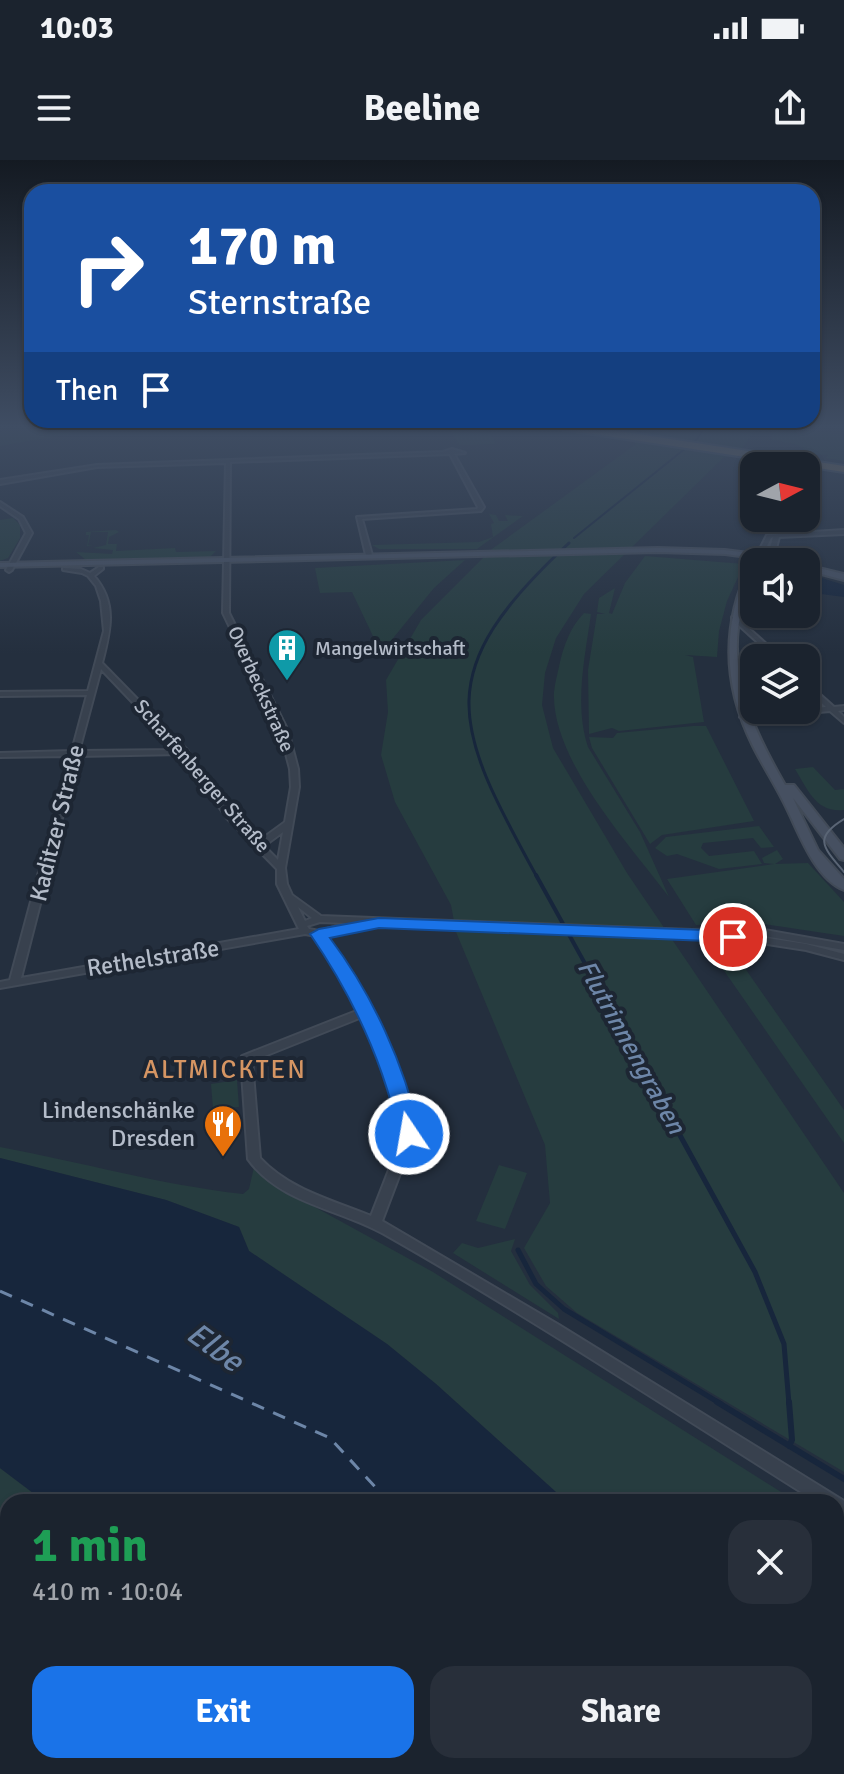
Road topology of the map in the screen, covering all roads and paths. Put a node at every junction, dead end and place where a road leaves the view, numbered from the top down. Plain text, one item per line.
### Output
1 (227, 503) edge
2 (479, 503) edge
3 (0, 504) edge
4 (844, 532) edge
5 (777, 535) junction
6 (762, 548) edge
7 (774, 548) edge
8 (474, 554) junction
9 (369, 555) junction
10 (740, 559) edge
11 (225, 563) junction
12 (5, 567) edge
13 (101, 568) junction
14 (820, 568) edge
15 (65, 569) junction
16 (844, 574) edge
17 (91, 575) junction
18 (740, 615) edge
19 (740, 617) edge
20 (738, 621) junction
21 (740, 644) edge
22 (763, 644) edge
23 (101, 665) junction
24 (90, 693) junction
25 (0, 694) edge
26 (820, 697) edge
27 (844, 708) edge
28 (832, 709) junction
29 (820, 710) edge
30 (844, 721) edge
31 (751, 724) edge
32 (753, 724) edge
33 (184, 752) junction
34 (75, 754) junction
35 (0, 755) edge
36 (289, 823) junction
37 (261, 844) junction
38 (844, 856) edge
39 (281, 868) junction
40 (844, 886) edge
41 (287, 894) junction
42 (323, 926) junction
43 (305, 928) junction
44 (696, 933) junction
45 (844, 947) edge
46 (844, 957) edge
47 (15, 982) junction
48 (0, 985) edge
49 (365, 1012) junction
50 (375, 1223) junction
51 (818, 1494) edge

1 - 11 street, Overbeckstraße
2 - 9 street
3 - 12 street
4 - 5 street
5 - 6 street
5 - 7 street
8 - 9 main road
8 - 10 main road
8 - 11 main road
9 - 11 main road
11 - 12 main road
11 - 13 main road
11 - 36 street, Overbeckstraße
12 - 15 main road
13 - 15 main road
13 - 17 street
14 - 16 main road
15 - 17 street
17 - 23 street
18 - 20 main road
19 - 20 main road
20 - 21 main road
20 - 22 street
23 - 24 street, Kaditzer Straße
23 - 33 street, Scharfenberger Straße
24 - 25 street
24 - 34 street, Kaditzer Straße
26 - 28 street
27 - 28 street
28 - 29 street
28 - 30 street
31 - 40 main road
32 - 38 main road
33 - 34 street
33 - 37 street, Scharfenberger Straße
34 - 35 street
34 - 47 street, Kaditzer Straße
36 - 37 street
36 - 39 street, Overbeckstraße
37 - 39 street, Scharfenberger Straße
39 - 41 street, Scharfenberger Straße
41 - 42 street
41 - 43 street, Scharfenberger Straße
42 - 43 street
42 - 44 street
42 - 49 street
43 - 47 street, Rethelstraße
44 - 45 street
44 - 46 street
47 - 48 street, Rethelstraße
49 - 50 street
49 - 50 street
50 - 51 street

